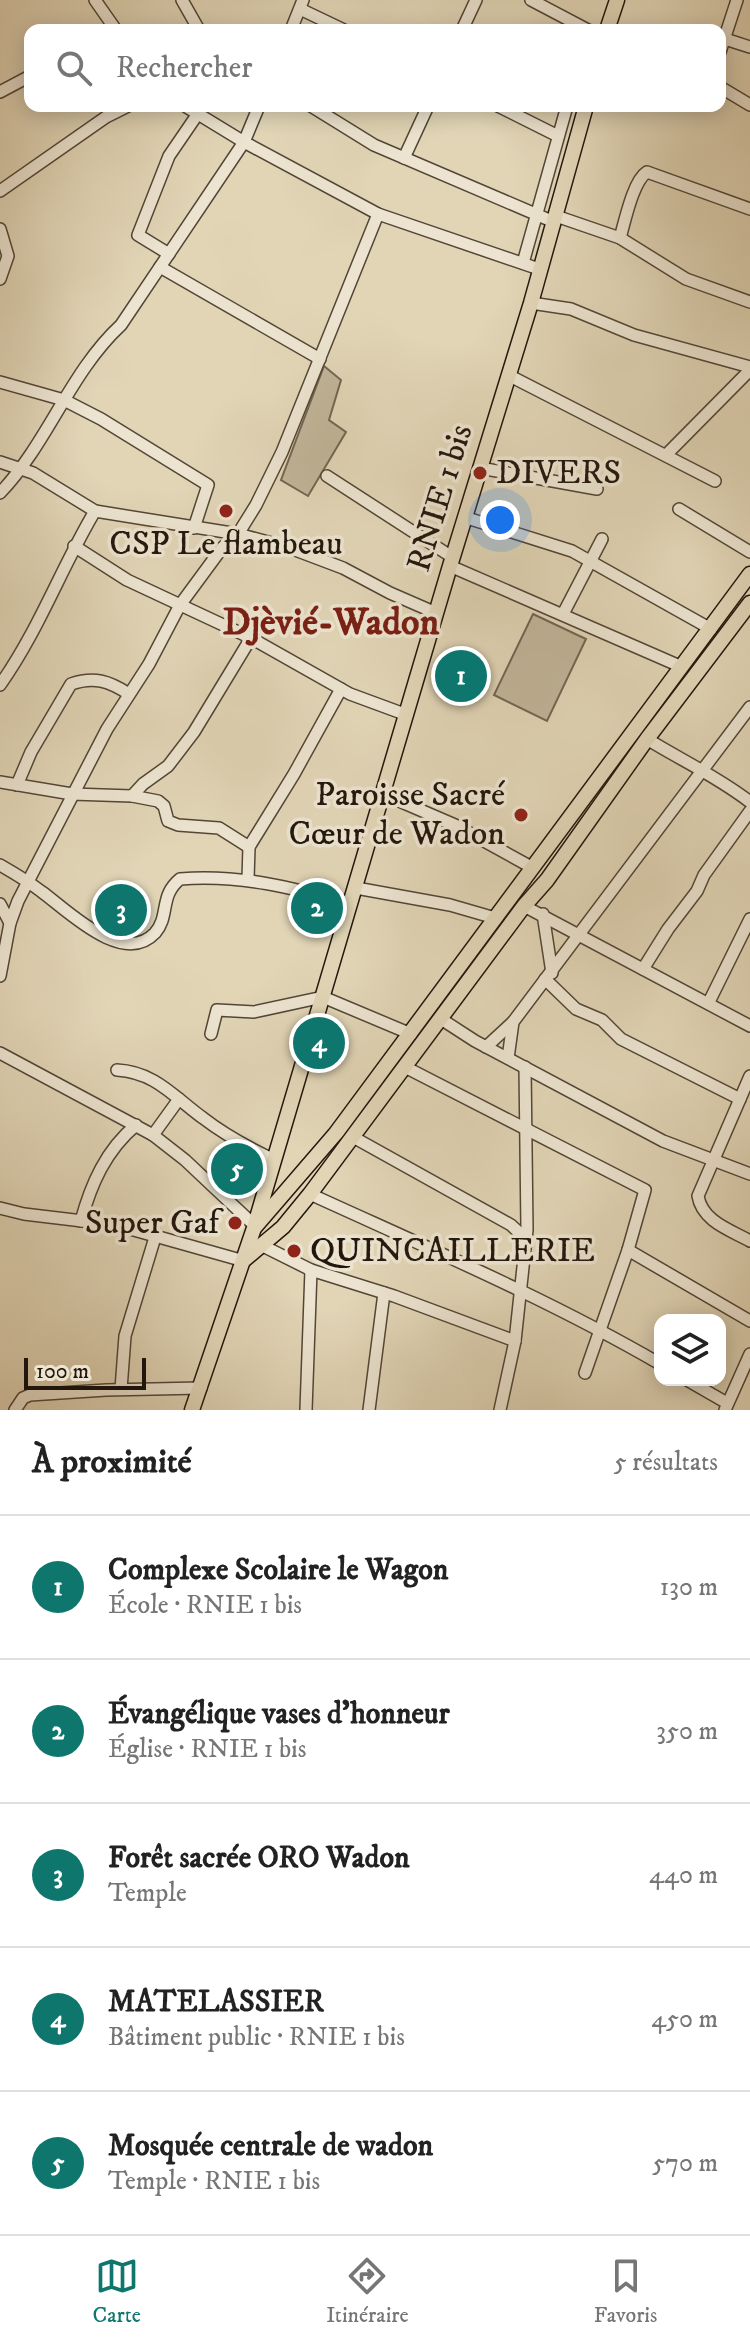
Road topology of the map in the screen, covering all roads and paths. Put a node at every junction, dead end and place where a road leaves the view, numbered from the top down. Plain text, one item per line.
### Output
1 (95, 0) edge
2 (476, 0) edge
3 (531, 0) edge
4 (617, 0) edge
5 (737, 0) edge
6 (186, 2) edge
7 (301, 4) edge
8 (112, 24) edge
9 (196, 24) edge
10 (293, 24) edge
11 (334, 24) edge
12 (465, 24) edge
13 (577, 24) edge
14 (609, 24) edge
15 (726, 36) edge
16 (726, 39) edge
17 (750, 47) edge
18 (24, 79) edge
19 (726, 91) edge
20 (0, 92) edge
21 (750, 105) edge
22 (116, 112) edge
23 (193, 112) edge
24 (256, 112) edge
25 (321, 112) edge
26 (425, 112) edge
27 (510, 112) edge
28 (565, 112) edge
29 (584, 112) edge
30 (197, 115) junction
31 (558, 136) junction
32 (244, 142) junction
33 (404, 158) junction
34 (0, 191) edge
35 (750, 209) edge
36 (378, 214) junction
37 (537, 214) junction
38 (555, 219) junction
39 (0, 229) edge
40 (620, 238) junction
41 (169, 254) junction
42 (523, 263) junction
43 (160, 267) junction
44 (539, 269) junction
45 (0, 279) edge
46 (750, 302) edge
47 (531, 303) junction
48 (320, 359) junction
49 (750, 369) edge
50 (508, 375) junction
51 (0, 382) edge
52 (64, 400) junction
53 (666, 455) junction
54 (0, 462) edge
55 (480, 468) junction
56 (22, 470) junction
57 (327, 476) dead end
58 (715, 481) dead end
59 (597, 489) dead end
60 (0, 493) edge
61 (679, 509) dead end
62 (95, 511) junction
63 (464, 517) junction
64 (194, 528) junction
65 (238, 534) junction
66 (602, 539) dead end
67 (74, 546) junction
68 (750, 552) edge
69 (451, 561) junction
70 (590, 561) junction
71 (750, 574) edge
72 (750, 603) edge
73 (180, 605) junction
74 (436, 613) junction
75 (563, 614) junction
76 (711, 629) junction
77 (251, 638) junction
78 (682, 667) junction
79 (0, 685) edge
80 (341, 689) junction
81 (129, 694) junction
82 (749, 710) edge
83 (407, 715) junction
84 (647, 739) junction
85 (701, 771) junction
86 (151, 778) junction
87 (0, 782) edge
88 (17, 785) junction
89 (72, 794) junction
90 (383, 794) junction
91 (132, 796) junction
92 (150, 799) junction
93 (750, 802) edge
94 (750, 811) edge
95 (249, 847) junction
96 (0, 865) edge
97 (533, 868) junction
98 (248, 879) junction
99 (27, 882) junction
100 (356, 888) junction
101 (0, 904) edge
102 (351, 904) junction
103 (524, 906) junction
104 (543, 914) junction
105 (495, 918) junction
106 (750, 919) edge
107 (10, 923) junction
108 (579, 934) junction
109 (3, 938) edge
110 (643, 969) junction
111 (0, 976) edge
112 (548, 976) junction
113 (323, 997) junction
114 (709, 1002) junction
115 (441, 1019) junction
116 (513, 1022) junction
117 (750, 1026) edge
118 (211, 1034) dead end
119 (411, 1034) junction
120 (486, 1047) junction
121 (0, 1053) edge
122 (508, 1058) junction
123 (405, 1067) junction
124 (525, 1067) junction
125 (117, 1070) dead end
126 (750, 1076) edge
127 (179, 1099) junction
128 (740, 1099) junction
129 (136, 1125) junction
130 (524, 1128) junction
131 (153, 1135) junction
132 (353, 1137) junction
133 (274, 1160) junction
134 (714, 1160) junction
135 (750, 1174) edge
136 (310, 1194) junction
137 (0, 1208) edge
138 (527, 1217) junction
139 (81, 1221) junction
140 (511, 1225) junction
141 (254, 1227) junction
142 (156, 1234) junction
143 (526, 1239) junction
144 (750, 1241) edge
145 (263, 1246) junction
146 (628, 1250) junction
147 (244, 1261) junction
148 (311, 1270) junction
149 (522, 1292) junction
150 (384, 1293) junction
151 (750, 1321) edge
152 (601, 1330) junction
153 (515, 1341) junction
154 (750, 1354) edge
155 (654, 1361) edge
156 (585, 1373) dead end
157 (696, 1386) edge
158 (201, 1388) junction
159 (121, 1389) junction
160 (726, 1407) edge
161 (15, 1410) edge
162 (192, 1410) edge
163 (306, 1410) edge
164 (369, 1410) edge
165 (500, 1410) edge

1 - 8 street
2 - 12 street
3 - 13 street
4 - 14 main road
5 - 15 street
6 - 9 street
7 - 10 street
7 - 11 street
16 - 17 street
18 - 20 street
19 - 21 street
22 - 34 street
23 - 30 street
24 - 32 street
25 - 33 street
26 - 33 street
27 - 31 street
28 - 31 street
29 - 38 main road, RNIE 1 bis
30 - 32 street
30 - 41 street
31 - 37 street
32 - 36 street
32 - 41 street
33 - 37 street
35 - 40 street
36 - 42 street
36 - 48 street
37 - 38 street
37 - 42 street
38 - 40 street
38 - 44 main road, RNIE 1 bis
39 - 45 street
40 - 46 street
41 - 43 street
42 - 44 street
43 - 48 street
43 - 52 street
44 - 47 main road, RNIE 1 bis
47 - 49 street
47 - 50 main road, RNIE 1 bis
48 - 65 street
49 - 53 street
50 - 53 street
50 - 55 main road, RNIE 1 bis
51 - 52 street
52 - 56 street
52 - 64 street
53 - 58 street
54 - 56 street
55 - 59 street
55 - 63 main road, RNIE 1 bis
56 - 60 street
56 - 62 street
57 - 69 street
61 - 68 street
62 - 64 street
62 - 67 street
63 - 69 main road, RNIE 1 bis
63 - 70 street
64 - 65 street
65 - 73 street
65 - 74 street
66 - 70 street
67 - 73 street
67 - 79 street
69 - 74 main road, RNIE 1 bis
69 - 75 street
70 - 75 street
70 - 76 street
71 - 76 main road
72 - 84 main road
73 - 77 street
73 - 81 street
74 - 83 main road, RNIE 1 bis
75 - 78 street
76 - 78 main road
77 - 80 street
77 - 86 street
78 - 97 main road
80 - 83 street
80 - 95 street
81 - 88 street
81 - 89 street
82 - 85 street
83 - 90 main road, RNIE 1 bis
84 - 85 street
84 - 103 main road
85 - 93 street
85 - 108 street
86 - 91 street
86 - 92 street
87 - 88 street
88 - 89 street
89 - 91 street
89 - 99 street
90 - 97 street
90 - 100 main road, RNIE 1 bis
91 - 92 street
92 - 95 street
94 - 110 street
95 - 98 street
96 - 99 street
97 - 105 main road
98 - 99 street
98 - 102 street
99 - 107 street
100 - 102 main road, RNIE 1 bis
100 - 105 street
101 - 107 street
102 - 113 main road, RNIE 1 bis
103 - 104 street
103 - 115 main road
104 - 108 street
104 - 112 street
105 - 119 main road
106 - 114 street
107 - 109 street
108 - 110 street
108 - 112 street
109 - 111 street
110 - 114 street
112 - 116 street
112 - 128 street
113 - 118 street
113 - 119 street
113 - 133 main road, RNIE 1 bis
114 - 117 street
115 - 120 street
115 - 123 main road
116 - 120 street
116 - 122 street
119 - 141 main road
120 - 122 street
121 - 129 street
122 - 124 street
123 - 130 street
123 - 132 main road
124 - 130 street
124 - 134 street
125 - 127 street
126 - 128 street
127 - 131 street
127 - 133 street
128 - 134 street
129 - 131 street
129 - 139 street
130 - 138 street
130 - 146 street
131 - 141 street
132 - 136 main road
132 - 140 street
133 - 141 main road, RNIE 1 bis
134 - 135 street
134 - 144 street
136 - 145 main road
136 - 149 street
137 - 139 street
138 - 140 street
138 - 143 street
139 - 142 street
140 - 143 street
141 - 147 main road, RNIE 1 bis
142 - 147 street
142 - 159 street
143 - 149 street
145 - 147 main road
145 - 148 street
146 - 151 street
146 - 152 street
147 - 158 main road, RNIE 1 bis
148 - 150 street
148 - 163 street
149 - 152 street
149 - 153 street
150 - 153 street
150 - 164 street
152 - 155 street
152 - 156 street
153 - 165 street
154 - 160 street
157 - 160 street
158 - 159 street
158 - 162 main road, RNIE 1 bis
159 - 161 street

